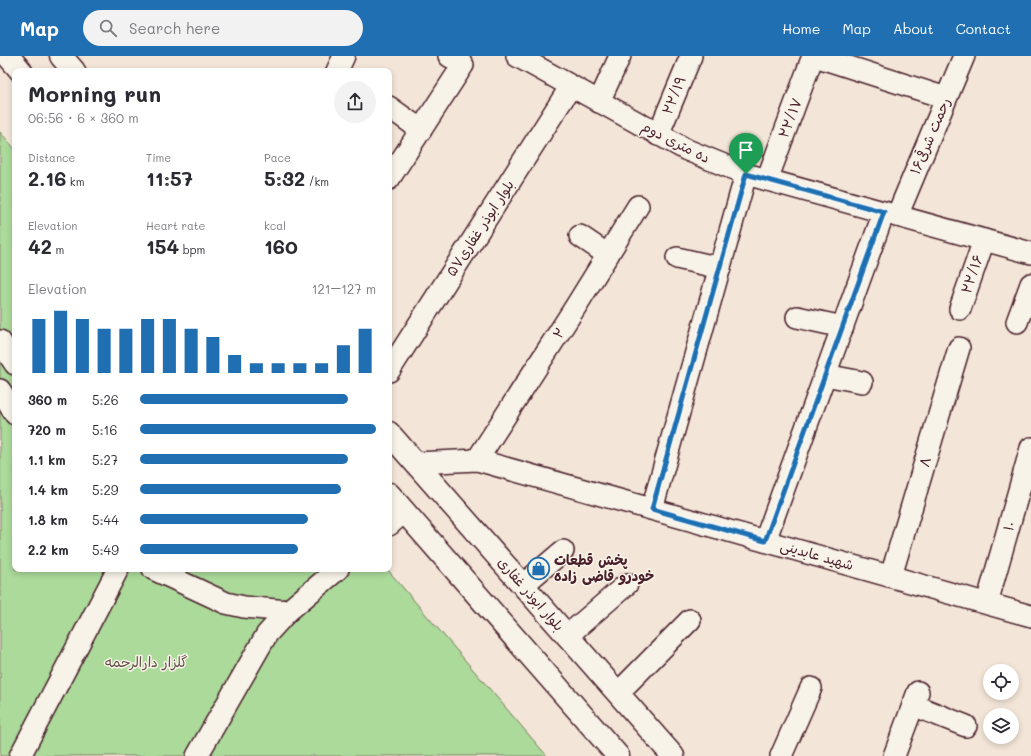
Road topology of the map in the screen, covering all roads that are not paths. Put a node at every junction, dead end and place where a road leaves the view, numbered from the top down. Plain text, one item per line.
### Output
1 (8, 56) edge
2 (61, 56) edge
3 (344, 56) edge
4 (517, 56) edge
5 (620, 56) edge
6 (691, 56) edge
7 (814, 56) edge
8 (964, 56) edge
9 (456, 61) edge
10 (18, 68) edge
11 (71, 68) edge
12 (338, 68) edge
13 (571, 86) junction
14 (946, 98) junction
15 (599, 102) junction
16 (392, 109) edge
17 (421, 130) junction
18 (658, 135) junction
19 (392, 174) edge
20 (746, 174) junction
21 (766, 180) junction
22 (638, 206) dead end
23 (891, 214) junction
24 (580, 236) dead end
25 (984, 240) junction
26 (1029, 246) edge
27 (608, 255) junction
28 (676, 258) dead end
29 (720, 268) junction
30 (1031, 284) edge
31 (960, 309) dead end
32 (797, 317) dead end
33 (1018, 322) dead end
34 (843, 327) junction
35 (0, 341) edge
36 (958, 348) dead end
37 (12, 359) edge
38 (392, 366) edge
39 (825, 375) junction
40 (862, 382) dead end
41 (0, 390) edge
42 (12, 409) edge
43 (392, 435) edge
44 (1031, 448) edge
45 (478, 460) junction
46 (416, 463) junction
47 (392, 503) edge
48 (652, 509) junction
49 (397, 519) edge
50 (765, 541) junction
51 (563, 551) dead end
52 (116, 572) edge
53 (159, 572) edge
54 (334, 572) edge
55 (892, 576) junction
56 (627, 584) dead end
57 (523, 585) junction
58 (987, 603) junction
59 (288, 611) junction
60 (1031, 616) edge
61 (690, 620) dead end
62 (567, 636) junction
63 (811, 688) dead end
64 (618, 693) junction
65 (966, 726) dead end
66 (20, 756) edge
67 (197, 756) edge
68 (212, 756) edge
69 (618, 756) edge
70 (673, 756) edge
71 (781, 756) edge
72 (894, 756) edge

1 - 10 main road
2 - 11 main road
3 - 12 street
4 - 13 street, ده متری دوم
5 - 15 street
6 - 18 street, ۲۲/۱۹
7 - 14 street
7 - 21 street, ۲۲/۱۷
8 - 14 street, ۱۶رحمت شرقی
9 - 17 street
13 - 15 street, ده متری دوم
13 - 38 street, بلوار ابوذر غفاری۵۷
14 - 23 street, ۱۶رحمت شرقی
15 - 18 street, ده متری دوم
16 - 17 street
17 - 19 street
18 - 20 street, ده متری دوم
20 - 21 street, ده متری دوم
20 - 29 street
21 - 23 street, ده متری دوم
22 - 27 street, ۲
23 - 25 street, ده متری دوم
23 - 34 street, ۱۶رحمت شرقی
24 - 27 street
25 - 26 street, ده متری دوم
25 - 31 street, ۲۲/۱۶
27 - 45 street, ۲
28 - 29 street
29 - 48 street
30 - 33 street
32 - 34 street
34 - 39 street, ۱۶رحمت شرقی
35 - 37 street
36 - 55 street, ۸
39 - 40 street
39 - 50 street, ۱۶رحمت شرقی
41 - 42 street
43 - 46 main road, بلوار ابوذر غفاری
44 - 58 street, ۱۰
45 - 46 street, شهید عابدینی
45 - 48 street, شهید عابدینی
46 - 57 main road, بلوار ابوذر غفاری
47 - 49 main road
48 - 50 street, شهید عابدینی
49 - 69 main road
50 - 55 street, شهید عابدینی
51 - 57 street
52 - 66 street
53 - 59 street
54 - 59 street
55 - 58 street, شهید عابدینی
56 - 62 street
57 - 62 main road, بلوار ابوذر غفاری
58 - 60 street, شهید عابدینی
59 - 67 street
59 - 68 street
61 - 64 street
62 - 64 main road, بلوار ابوذر غفاری
63 - 71 street
64 - 70 main road, بلوار ابوذر غفاری
65 - 72 street

